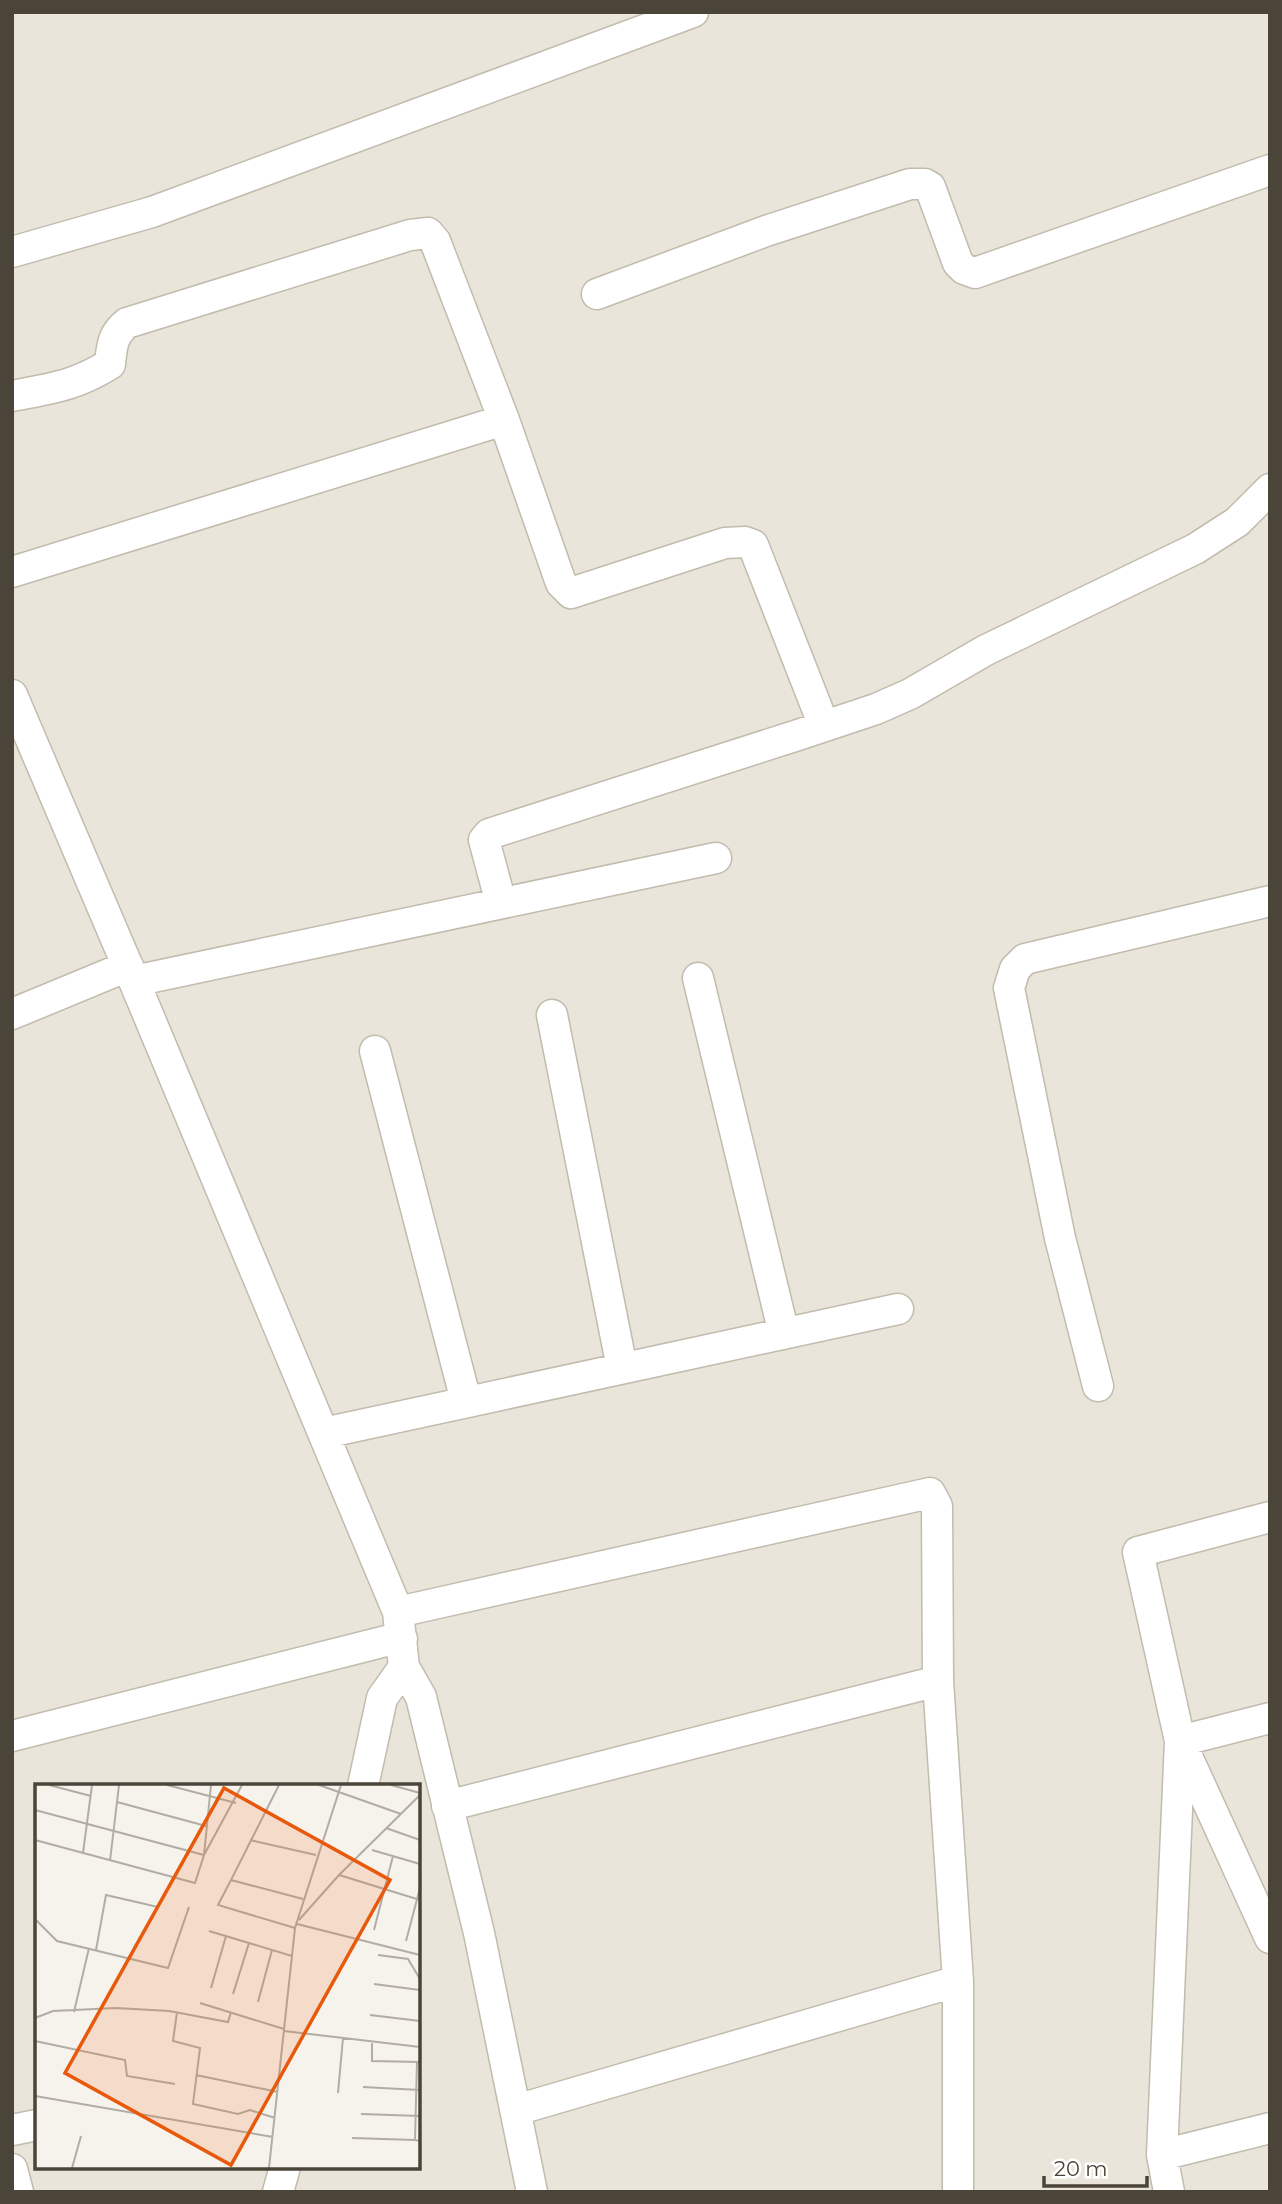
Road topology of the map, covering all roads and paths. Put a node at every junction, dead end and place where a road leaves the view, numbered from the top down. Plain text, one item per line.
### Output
1 (692, 12) edge
2 (1270, 170) edge
3 (12, 252) edge
4 (597, 294) dead end
5 (12, 396) edge
6 (504, 420) junction
7 (1270, 489) edge
8 (12, 572) edge
9 (12, 695) edge
10 (824, 726) junction
11 (716, 858) dead end
12 (1270, 901) edge
13 (501, 903) junction
14 (131, 973) junction
15 (698, 978) dead end
16 (12, 1014) edge
17 (552, 1015) dead end
18 (375, 1051) dead end
19 (898, 1309) dead end
20 (784, 1334) junction
21 (622, 1368) junction
22 (1098, 1386) dead end
23 (466, 1401) junction
24 (324, 1433) junction
25 (1270, 1517) edge
26 (402, 1639) junction
27 (938, 1681) junction
28 (1270, 1718) edge
29 (12, 1736) edge
30 (1180, 1741) junction
31 (363, 1784) edge
32 (447, 1806) junction
33 (1268, 1927) edge
34 (958, 1981) junction
35 (516, 2110) junction
36 (35, 2124) edge
37 (1270, 2127) edge
38 (12, 2130) edge
39 (1162, 2155) junction
40 (12, 2169) edge
41 (284, 2169) edge
42 (18, 2192) edge
43 (278, 2192) edge
44 (532, 2192) edge
45 (958, 2192) edge
46 (1169, 2192) edge

1 - 3 street
2 - 4 street
5 - 6 street
6 - 8 street
6 - 10 street
7 - 10 street
9 - 14 street
10 - 13 street
11 - 13 street
12 - 22 street
13 - 14 street
14 - 16 street
14 - 24 street
15 - 20 street
17 - 21 street
18 - 23 street
19 - 20 street
20 - 21 street
21 - 23 street
23 - 24 street
24 - 26 street
25 - 30 street
26 - 27 street
26 - 29 street
26 - 31 street
26 - 32 street
27 - 32 street
27 - 34 street
28 - 30 street
30 - 33 street
30 - 39 street
32 - 35 street
34 - 35 street
34 - 45 street
35 - 44 street
36 - 38 street
37 - 39 street
39 - 46 street
40 - 42 street
41 - 43 street

